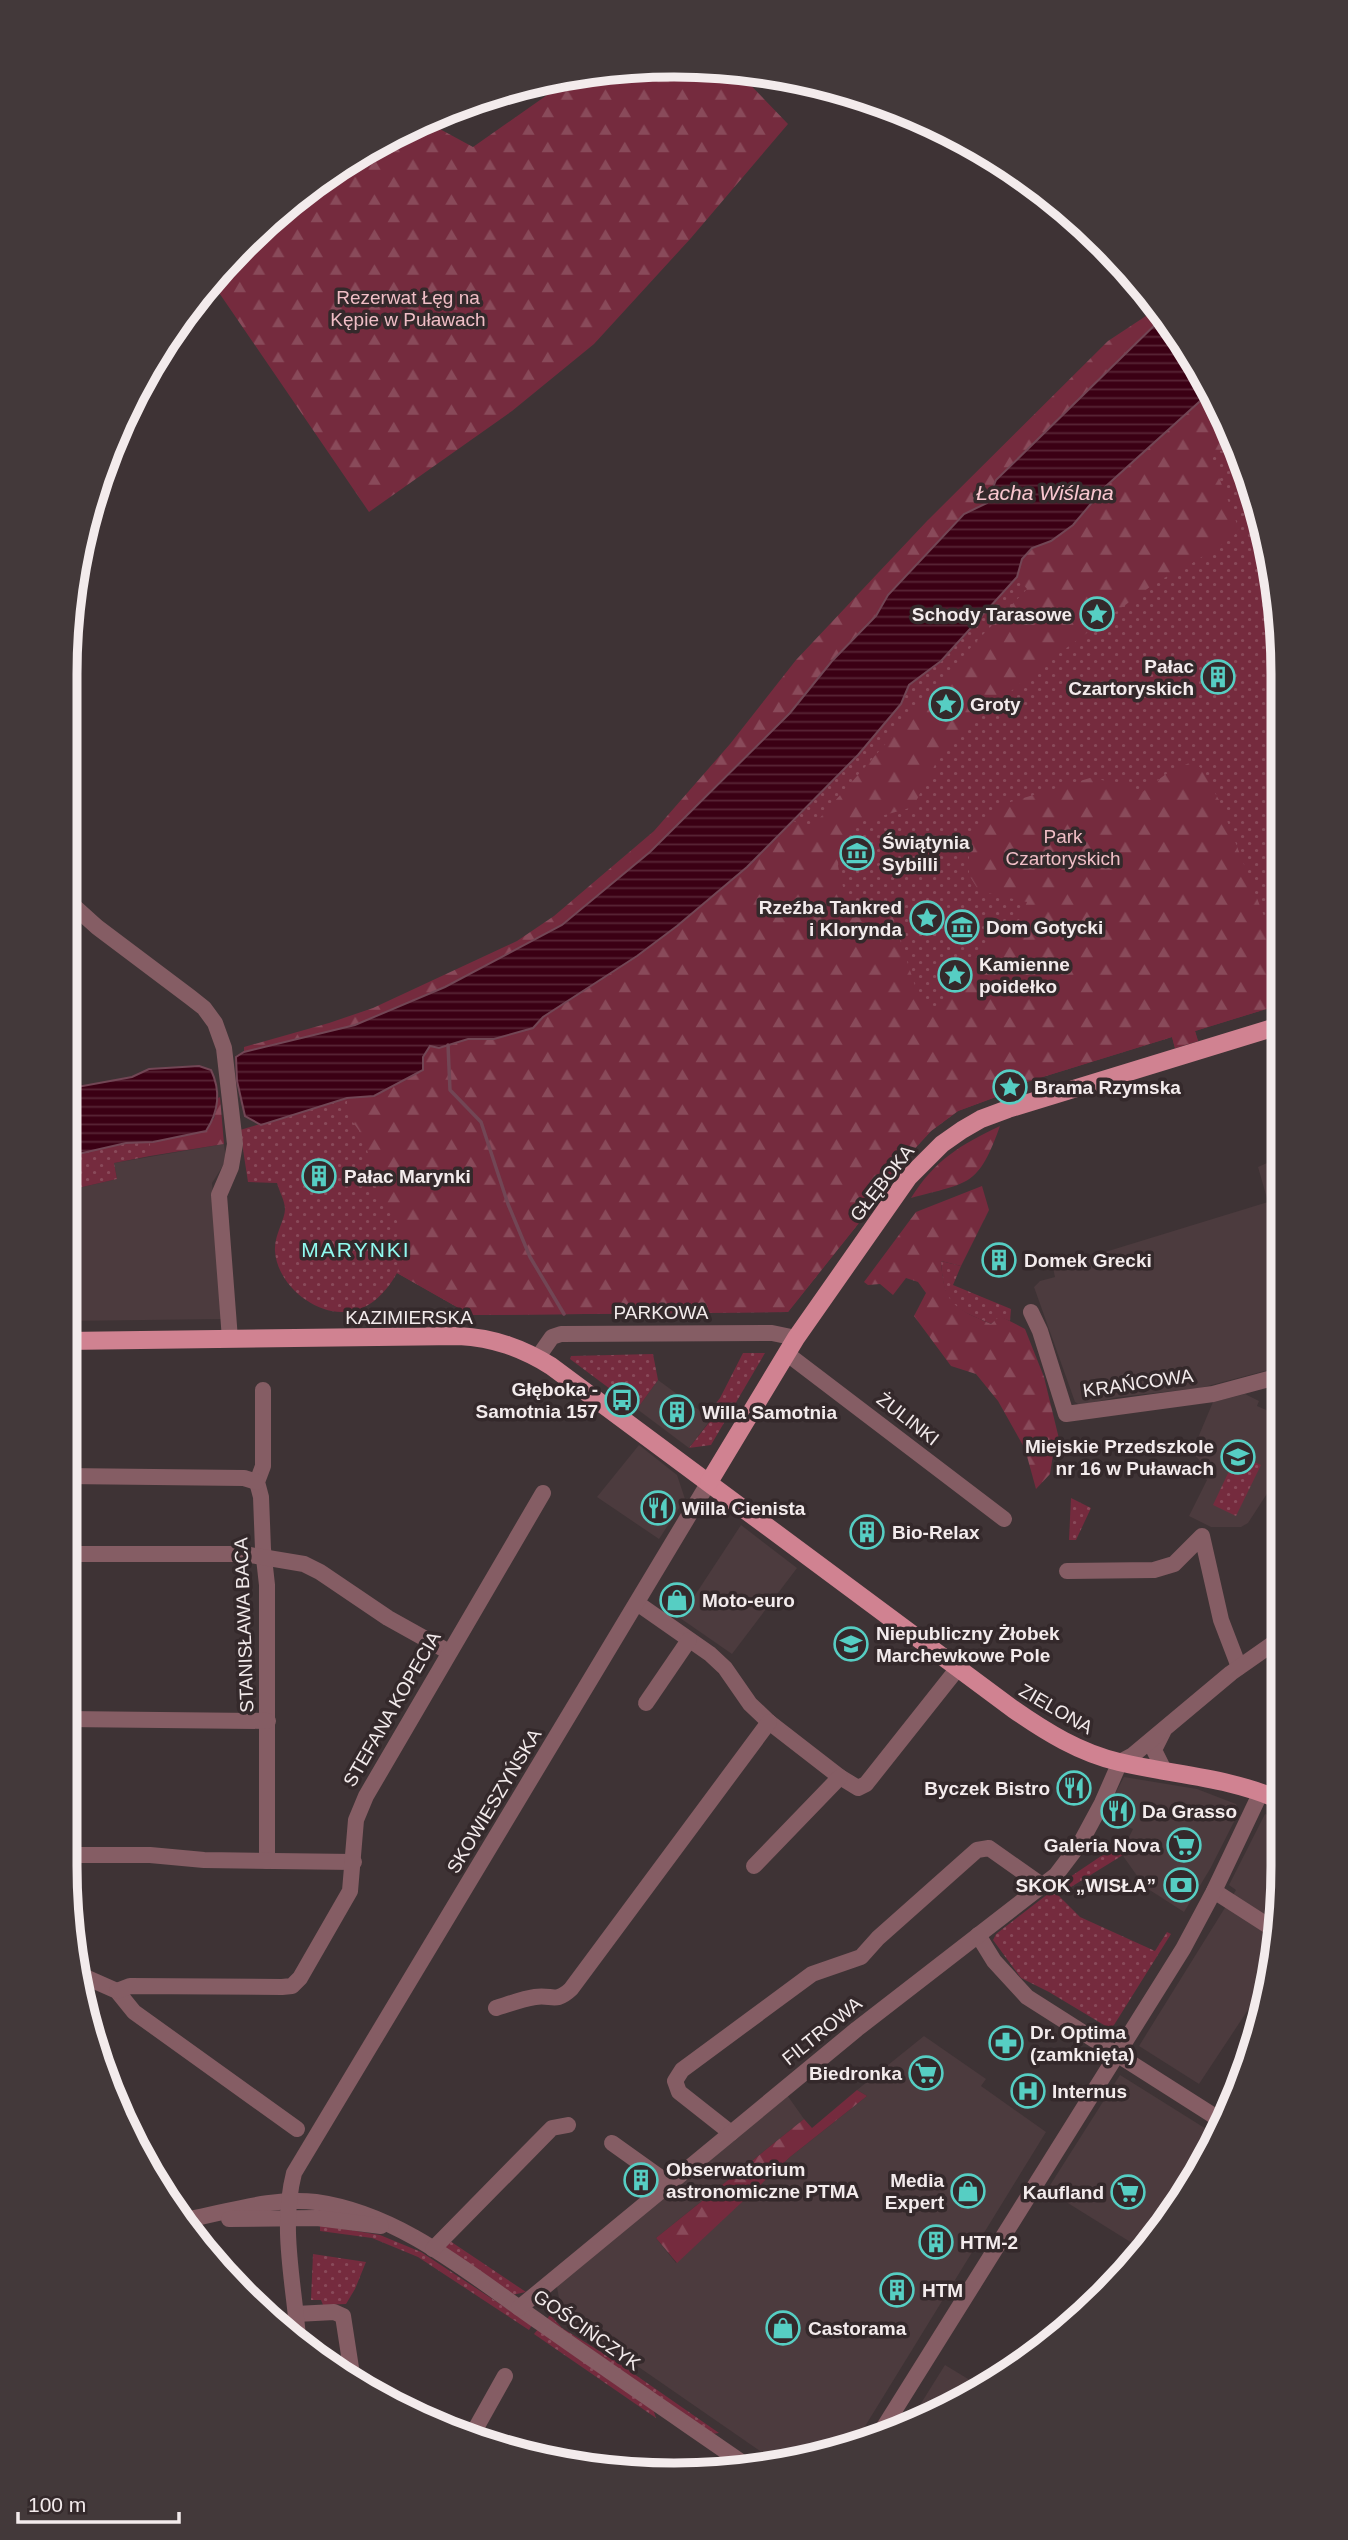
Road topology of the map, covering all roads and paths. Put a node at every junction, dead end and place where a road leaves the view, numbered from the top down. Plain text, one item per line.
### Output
1 (77, 909) edge
2 (1271, 1028) edge
3 (1031, 1312) dead end
4 (230, 1339) junction
5 (77, 1341) edge
6 (791, 1345) junction
7 (538, 1357) junction
8 (1271, 1378) edge
9 (263, 1390) dead end
10 (77, 1476) edge
11 (257, 1482) junction
12 (709, 1482) junction
13 (543, 1493) dead end
14 (1004, 1519) dead end
15 (77, 1553) edge
16 (264, 1556) junction
17 (1067, 1571) dead end
18 (637, 1603) junction
19 (689, 1640) junction
20 (1271, 1645) edge
21 (449, 1652) junction
22 (1239, 1667) junction
23 (958, 1668) junction
24 (646, 1703) dead end
25 (77, 1719) edge
26 (268, 1721) junction
27 (769, 1722) junction
28 (1164, 1729) junction
29 (1120, 1762) junction
30 (1164, 1770) junction
31 (840, 1777) junction
32 (1261, 1792) junction
33 (1271, 1796) edge
34 (77, 1855) edge
35 (267, 1861) junction
36 (354, 1862) junction
37 (754, 1866) dead end
38 (1043, 1886) junction
39 (1214, 1891) junction
40 (1268, 1926) edge
41 (978, 1935) junction
42 (87, 1978) edge
43 (117, 1991) junction
44 (496, 2008) dead end
45 (1118, 2054) junction
46 (1215, 2117) edge
47 (568, 2125) dead end
48 (297, 2129) dead end
49 (731, 2133) junction
50 (612, 2143) dead end
51 (668, 2183) junction
52 (294, 2201) junction
53 (192, 2218) edge
54 (193, 2219) edge
55 (293, 2219) junction
56 (400, 2231) junction
57 (433, 2249) junction
58 (296, 2306) junction
59 (519, 2308) junction
60 (297, 2329) edge
61 (351, 2368) edge
62 (505, 2376) dead end
63 (886, 2424) edge
64 (475, 2429) edge
65 (738, 2459) edge

1 - 4 street
2 - 6 main road, GŁĘBOKA
3 - 8 street, KRAŃCOWA
4 - 5 main road, KAZIMIERSKA
4 - 7 main road, KAZIMIERSKA
6 - 7 street, PARKOWA
6 - 12 main road, GŁĘBOKA
6 - 14 street, ŻULINKI
7 - 12 main road, KAZIMIERSKA
9 - 11 street, STANISŁAWA BACA
10 - 11 street
11 - 16 street, STANISŁAWA BACA
12 - 18 street, SKOWIESZYŃSKA
12 - 23 main road, ZIELONA
13 - 21 street, STEFANA KOPECIA
15 - 16 street
16 - 21 street
16 - 26 street, STANISŁAWA BACA
17 - 22 street
18 - 19 street
18 - 52 street, SKOWIESZYŃSKA
19 - 24 street
19 - 27 street
20 - 22 street
21 - 36 street, STEFANA KOPECIA
22 - 28 street
23 - 29 main road, ZIELONA
23 - 31 street
25 - 26 street
26 - 35 street, STANISŁAWA BACA
27 - 31 street
27 - 44 street
28 - 29 street
28 - 30 street
29 - 30 main road, ZIELONA
29 - 38 street, FILTROWA
30 - 32 main road, ZIELONA
31 - 37 street
32 - 33 main road, ZIELONA
32 - 39 street
34 - 35 street
35 - 36 street
36 - 43 street, STEFANA KOPECIA
38 - 41 street, FILTROWA
38 - 49 street
39 - 40 street
39 - 45 street
41 - 45 street
41 - 49 street, FILTROWA
42 - 43 street
43 - 48 street
45 - 46 street
45 - 63 street
47 - 57 street
49 - 51 street, FILTROWA
50 - 51 street
51 - 59 street, FILTROWA
52 - 53 street
52 - 55 street, SKOWIESZYŃSKA
52 - 56 street, GOŚCIŃCZYK
54 - 55 street
55 - 56 street, GOŚCIŃCZYK
55 - 58 street, SKOWIESZYŃSKA
56 - 57 street, GOŚCIŃCZYK
57 - 59 street, GOŚCIŃCZYK
58 - 60 street, SKOWIESZYŃSKA
58 - 61 street
59 - 65 street, GOŚCIŃCZYK
62 - 64 street

